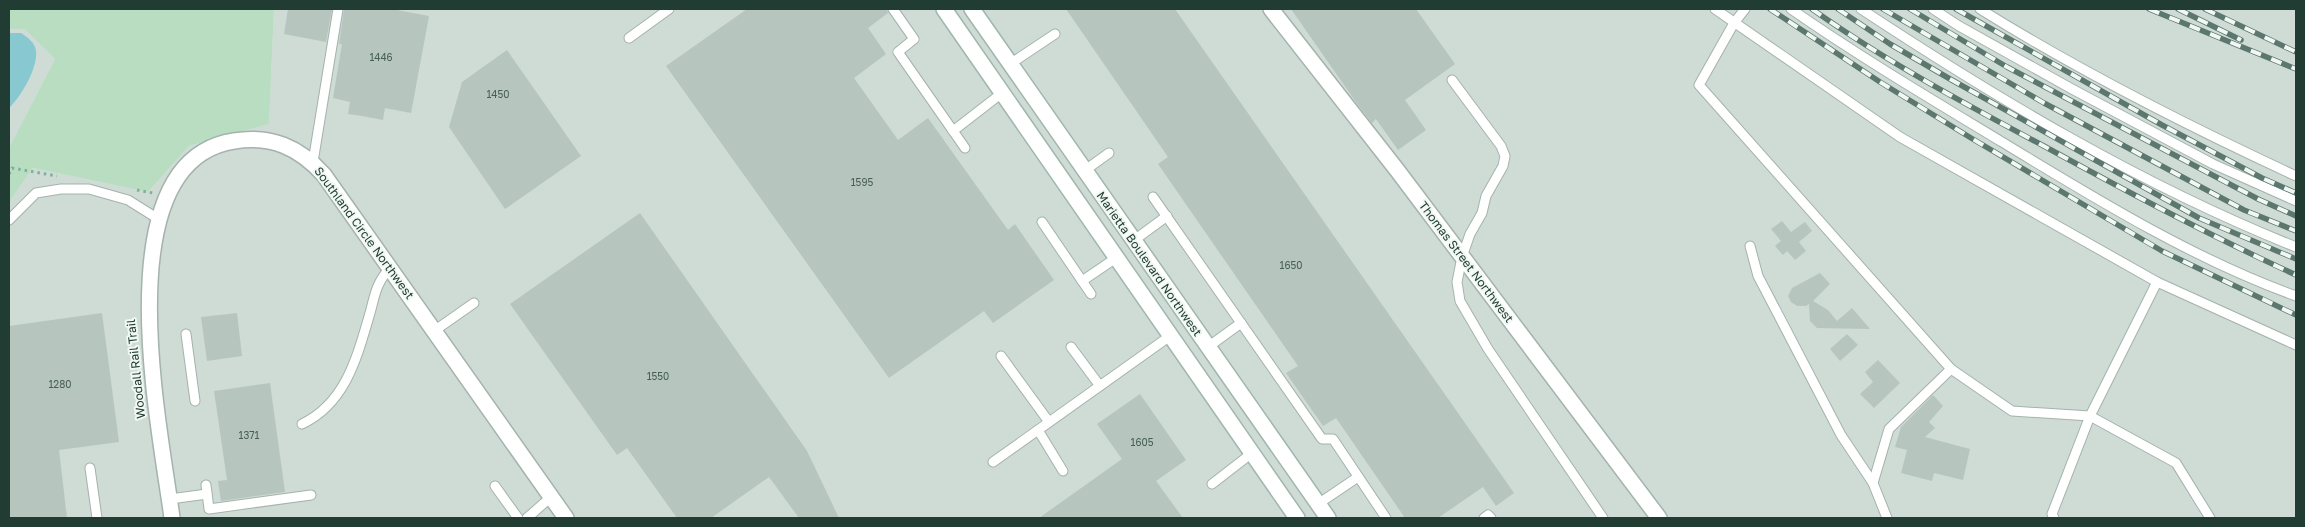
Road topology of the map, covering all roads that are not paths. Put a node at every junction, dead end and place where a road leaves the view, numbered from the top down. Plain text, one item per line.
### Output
1 (338, 9) edge
2 (669, 9) edge
3 (893, 9) edge
4 (944, 9) edge
5 (972, 9) edge
6 (1271, 9) edge
7 (1715, 9) edge
8 (1745, 9) edge
9 (1792, 9) edge
10 (1861, 9) edge
11 (1933, 9) edge
12 (1980, 9) edge
13 (1734, 23) junction
14 (1055, 34) dead end
15 (630, 38) dead end
16 (1010, 64) junction
17 (1452, 80) dead end
18 (1002, 92) junction
19 (953, 131) junction
20 (965, 148) dead end
21 (1109, 153) dead end
22 (313, 162) junction
23 (1084, 171) junction
24 (2296, 176) edge
25 (1153, 198) dead end
26 (2296, 201) edge
27 (1166, 216) junction
28 (155, 217) junction
29 (9, 220) edge
30 (1042, 222) dead end
31 (1133, 241) junction
32 (1750, 246) dead end
33 (2296, 247) edge
34 (1462, 257) junction
35 (1116, 258) junction
36 (390, 268) junction
37 (1082, 281) junction
38 (2158, 282) junction
39 (1091, 294) dead end
40 (2296, 296) edge
41 (474, 303) dead end
42 (1241, 323) junction
43 (434, 331) junction
44 (186, 334) dead end
45 (1170, 336) junction
46 (2296, 345) edge
47 (1071, 346) dead end
48 (1208, 347) junction
49 (1001, 356) dead end
50 (1952, 369) junction
51 (1100, 386) junction
52 (195, 401) dead end
53 (2090, 416) junction
54 (1049, 422) junction
55 (302, 424) dead end
56 (1038, 430) junction
57 (1252, 453) junction
58 (993, 462) dead end
59 (90, 468) dead end
60 (1063, 471) dead end
61 (1358, 476) junction
62 (1873, 483) junction
63 (1212, 484) dead end
64 (495, 486) dead end
65 (311, 495) dead end
66 (551, 497) junction
67 (170, 499) junction
68 (1318, 504) junction
69 (97, 518) edge
70 (172, 518) edge
71 (518, 518) edge
72 (526, 518) edge
73 (566, 518) edge
74 (1297, 518) edge
75 (1328, 518) edge
76 (1386, 518) edge
77 (1484, 518) edge
78 (1491, 518) edge
79 (1603, 518) edge
80 (1659, 518) edge
81 (1887, 518) edge
82 (2054, 518) edge
83 (2210, 518) edge

1 - 22 lane
2 - 15 lane
3 - 19 lane
4 - 18 street
5 - 16 street, Marietta Boulevard Northwest
6 - 34 street, Thomas Street Northwest
7 - 13 lane
8 - 13 lane
9 - 40 lane
10 - 33 lane
11 - 26 lane
12 - 24 lane
13 - 38 lane
13 - 50 lane
14 - 16 lane
16 - 23 street, Marietta Boulevard Northwest
17 - 34 lane
18 - 19 lane
18 - 35 street
19 - 20 lane
21 - 23 lane
22 - 28 street, Southland Circle Northwest
22 - 36 street, Southland Circle Northwest
23 - 31 street, Marietta Boulevard Northwest
25 - 27 lane
27 - 31 lane
27 - 42 lane
28 - 29 lane
28 - 67 street, Southland Circle Northwest
30 - 37 lane
31 - 48 street, Marietta Boulevard Northwest
32 - 62 lane
34 - 79 lane
34 - 80 street, Thomas Street Northwest
35 - 37 lane
35 - 45 street
36 - 43 street, Southland Circle Northwest
36 - 55 lane
37 - 39 lane
38 - 46 lane
38 - 53 lane
41 - 43 lane
42 - 48 lane
42 - 61 lane
43 - 66 street, Southland Circle Northwest
44 - 52 lane
45 - 51 lane
45 - 57 street
47 - 51 lane
48 - 68 street, Marietta Boulevard Northwest
49 - 54 lane
50 - 53 lane
50 - 62 lane
51 - 54 lane
53 - 82 lane
53 - 83 lane
54 - 56 lane
56 - 58 lane
56 - 60 lane
57 - 63 lane
57 - 74 street
59 - 69 lane
61 - 68 lane
61 - 76 lane
62 - 81 lane
64 - 71 lane
65 - 67 lane
66 - 72 lane
66 - 73 street, Southland Circle Northwest
67 - 70 street, Southland Circle Northwest
68 - 75 street, Marietta Boulevard Northwest
77 - 78 lane

